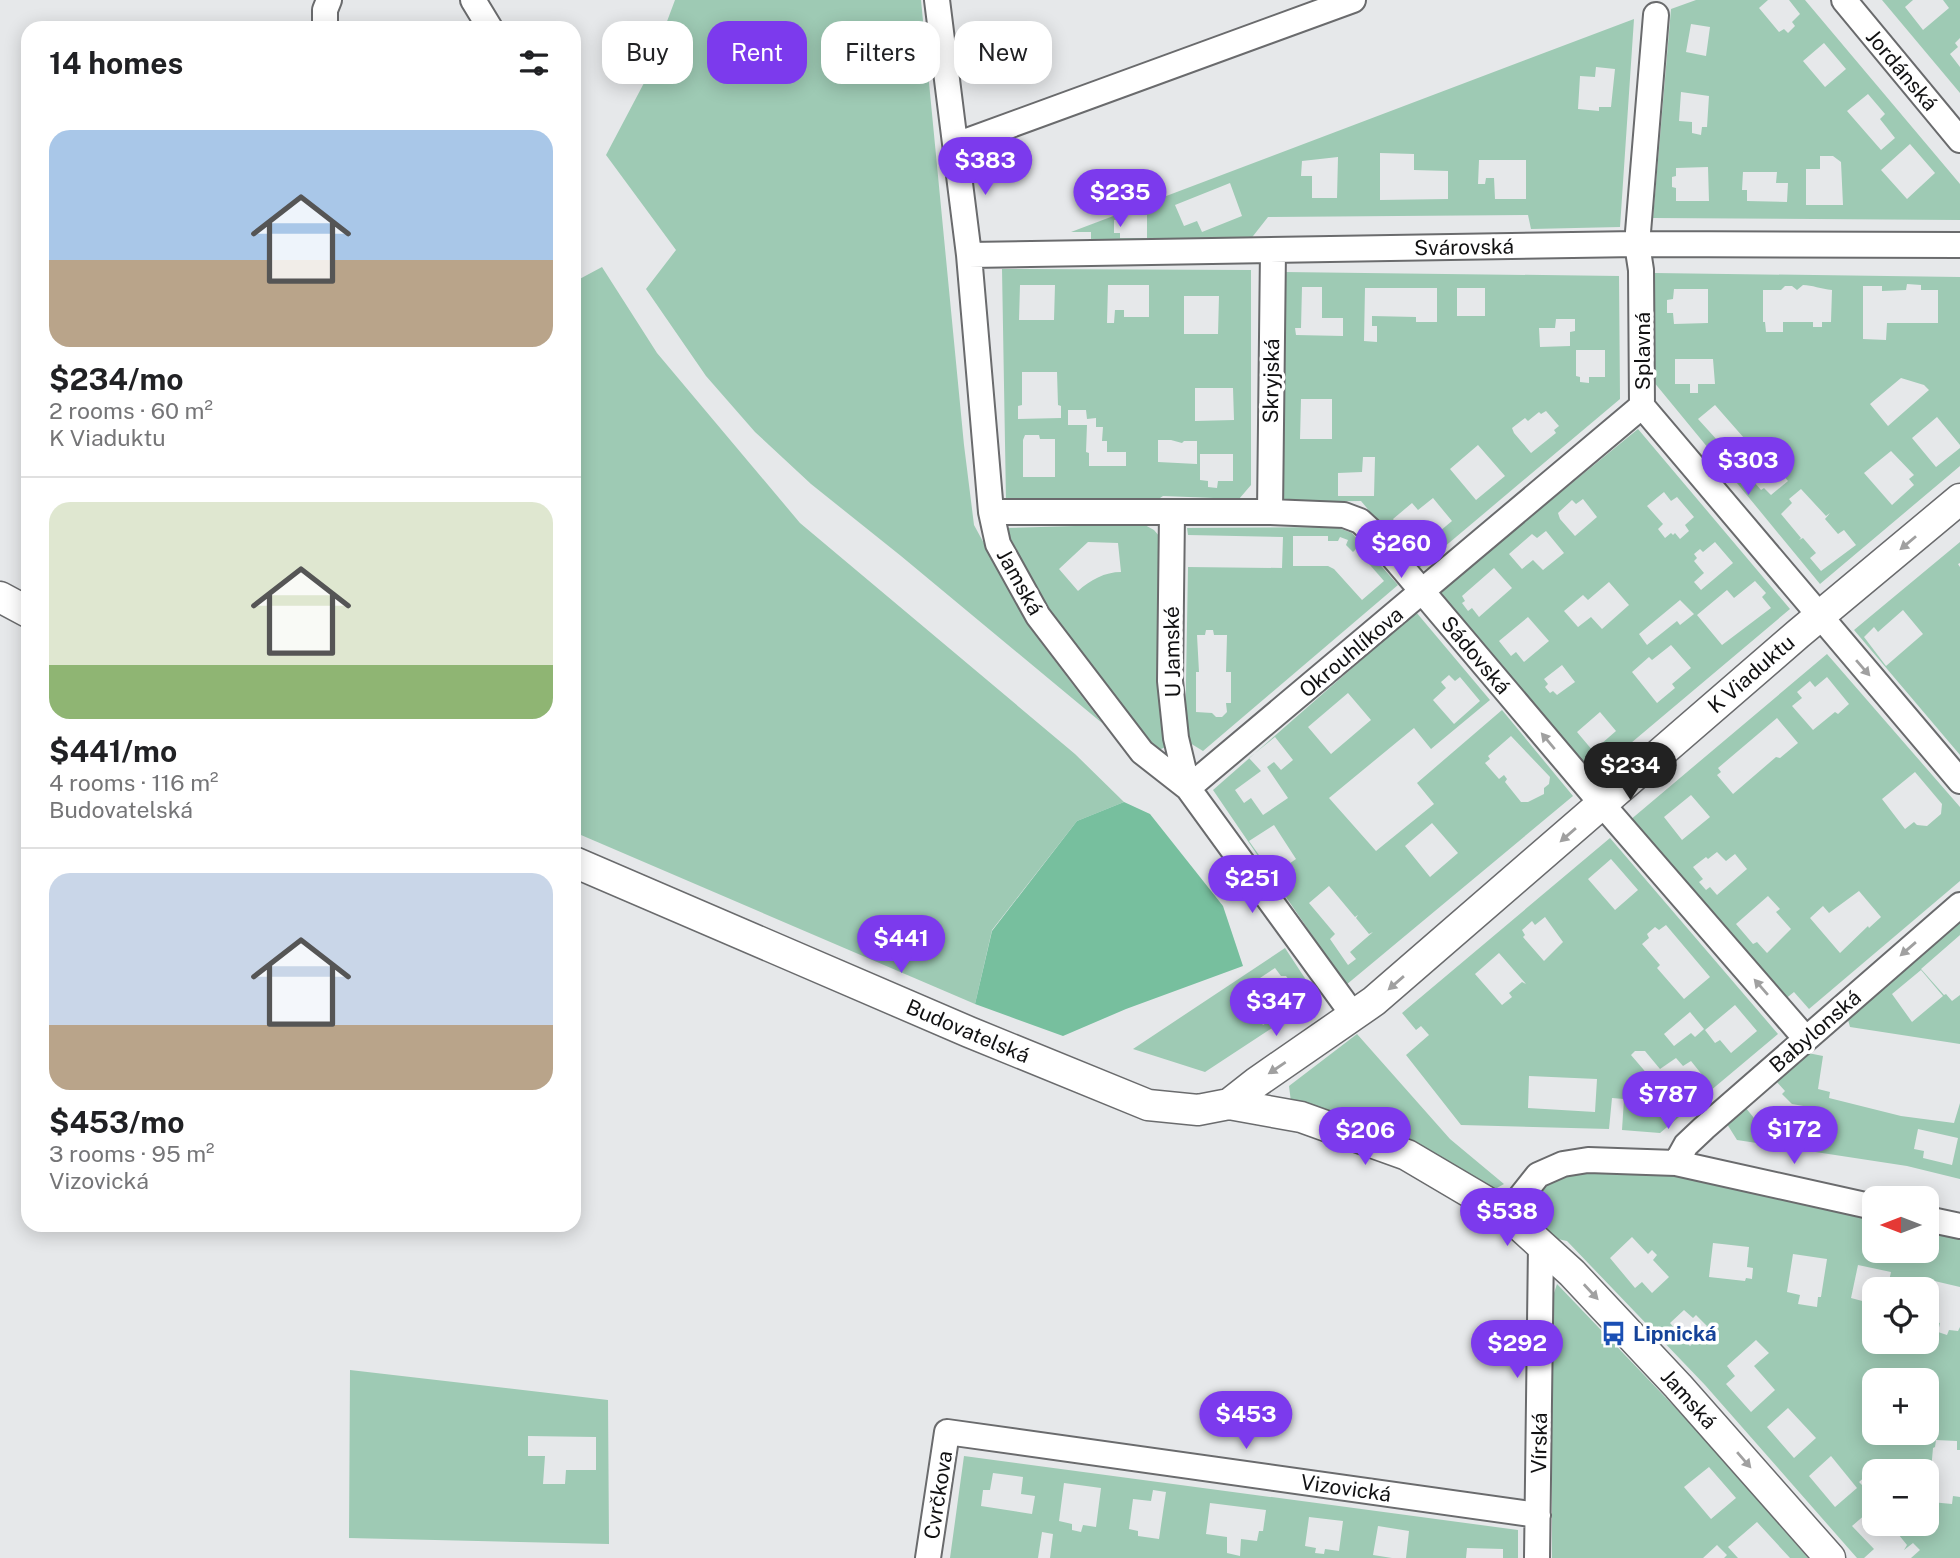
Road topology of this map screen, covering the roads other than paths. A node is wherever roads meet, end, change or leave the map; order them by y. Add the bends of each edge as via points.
1 (329, 0) edge
2 (473, 0) edge
3 (937, 0) edge
4 (1353, 0) edge
5 (1844, 0) edge
6 (1656, 15) dead end
7 (325, 21) edge
8 (486, 21) edge
9 (1960, 140) edge
10 (956, 145) junction
11 (1637, 244) junction
12 (1960, 245) edge
13 (1273, 250) junction
14 (969, 255) junction
15 (1642, 406) junction
16 (1960, 499) edge
17 (991, 512) junction
18 (1270, 512) junction
19 (1172, 513) junction
20 (1423, 592) junction
21 (0, 597) edge
22 (0, 604) edge
23 (21, 609) edge
24 (21, 611) edge
25 (1819, 617) junction
26 (1960, 781) edge
27 (1188, 788) junction
28 (1602, 804) junction
29 (581, 865) edge
30 (1960, 905) edge
31 (1353, 1016) junction
32 (1806, 1039) junction
33 (1229, 1104) junction
34 (1676, 1163) junction
35 (1862, 1204) edge
36 (1507, 1214) junction
37 (1939, 1222) edge
38 (1960, 1226) edge
39 (1541, 1245) junction
40 (947, 1432) joint
41 (1538, 1515) junction
42 (928, 1558) edge
43 (1537, 1558) edge
44 (1830, 1558) edge

1 - 7 street
2 - 8 street
3 - 10 street, Jamská
4 - 10 street
5 - 9 street, Jordánská
6 - 11 street, Splavná
10 - 14 street, Jamská
11 - 12 street, Svárovská
11 - 13 street, Svárovská
11 - 15 street, Splavná via 1642,270
13 - 14 street, Svárovská
13 - 18 street, Skryjská
14 - 17 street, Jamská
15 - 20 street, Okrouhlíkova
15 - 25 street, Splavná
16 -> 25 street, K Viaduktu
17 - 19 street, Sádovská
17 - 27 street, Jamská via 998,544 1038,616 1142,752
18 - 19 street, Sádovská
18 - 20 street, Sádovská via 1344,515 1360,520
19 - 27 street, U Jamské via 1170,681 1176,738
20 - 27 street, Okrouhlíkova
28 -> 20 street, Sádovská
21 - 23 street
22 - 24 street
25 -> 26 street, Splavná
25 - 28 street, K Viaduktu
27 - 31 street, Jamská
28 -> 31 street, K Viaduktu
32 -> 28 street, Sádovská
29 - 33 street, Budovatelská via 1148,1105 1198,1110
30 -> 32 street, Babylonská
31 -> 33 street, Budovatelská
32 - 34 street, Babylonská via 1686,1145
33 - 36 street via 1301,1117 1407,1156
34 - 35 street
34 - 36 street via 1588,1160 1563,1164 1538,1175
36 - 39 street
37 - 38 street
39 - 41 street, Vírská
39 -> 44 street, Jamská via 1678,1386
40 - 41 street, Vizovická
40 - 42 street, Cvrčkova
41 - 43 street, Vírská

